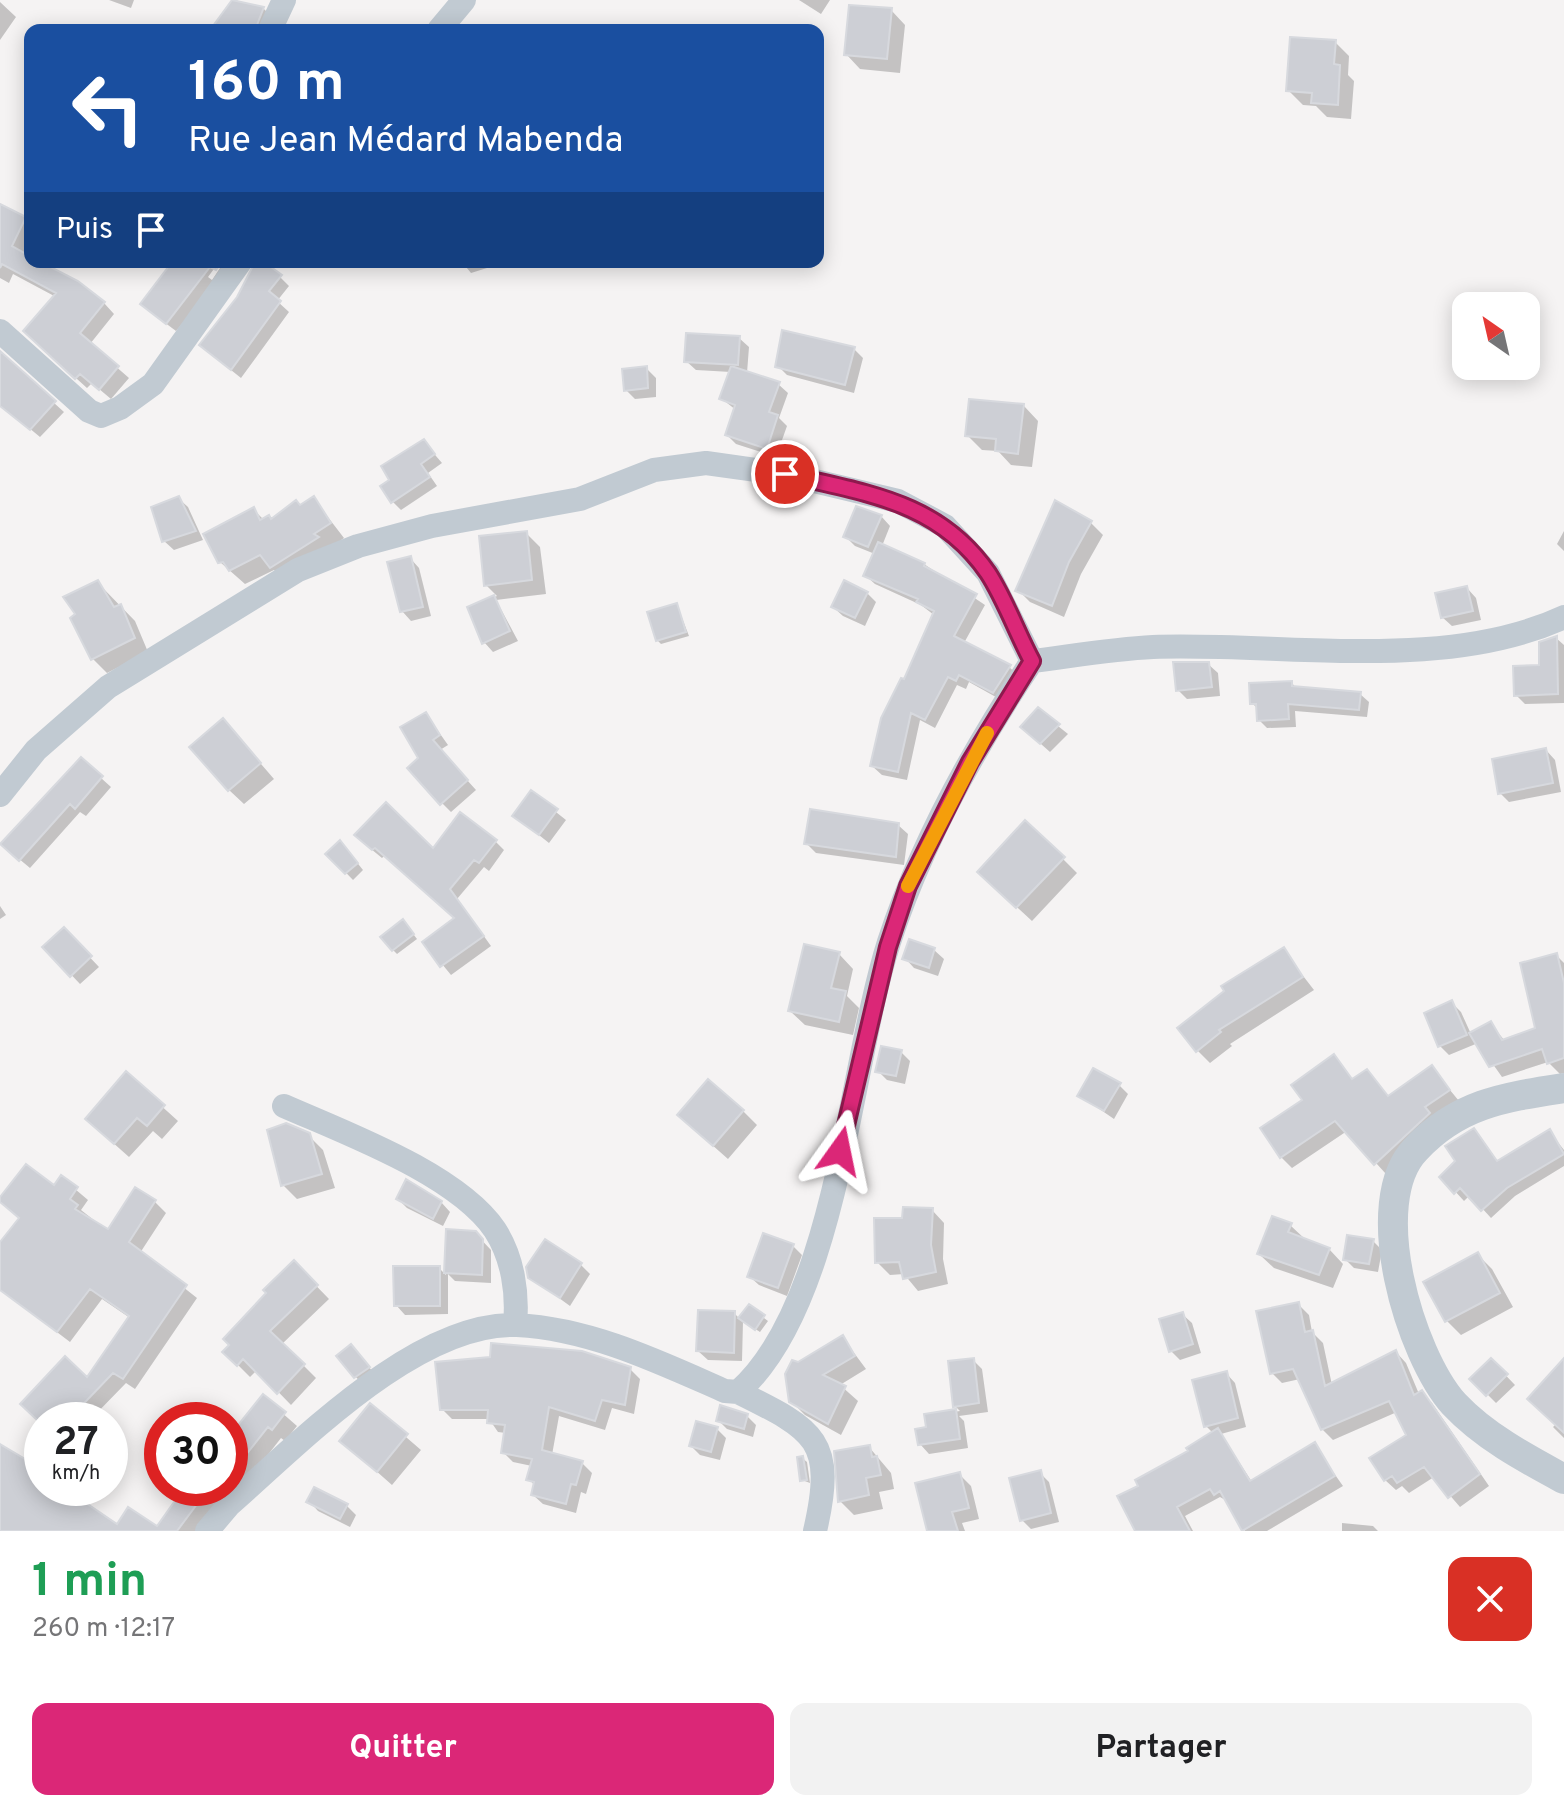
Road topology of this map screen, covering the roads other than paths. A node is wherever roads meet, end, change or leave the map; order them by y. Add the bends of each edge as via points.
1 (284, 0) edge
2 (464, 0) edge
3 (273, 24) edge
4 (444, 24) edge
5 (236, 268) edge
6 (0, 331) edge
7 (1564, 617) edge
8 (1032, 661) junction
9 (0, 795) edge
10 (1564, 1088) edge
11 (284, 1106) dead end
12 (515, 1325) junction
13 (738, 1392) junction
14 (1564, 1479) edge
15 (207, 1531) edge
16 (815, 1531) edge

1 - 3 street
2 - 4 street
5 - 6 street via 153,384 101,416
7 - 8 street via 1532,632 1424,648 1308,652 1153,647
8 - 9 street via 988,573 945,526 898,501 785,474 706,463 654,470 580,499 432,526 358,546 298,570 108,687 36,750
8 - 13 street via 970,762 908,886 888,947 829,1206 805,1283 780,1339
10 - 14 street via 1491,1100 1450,1121 1414,1150 1397,1191 1394,1242 1402,1298 1438,1383 1492,1436
11 - 12 street via 395,1154 452,1190 494,1230 518,1295
12 - 13 street via 574,1333
12 - 15 street via 451,1337 396,1364 239,1496
13 - 16 street via 814,1438 823,1474

